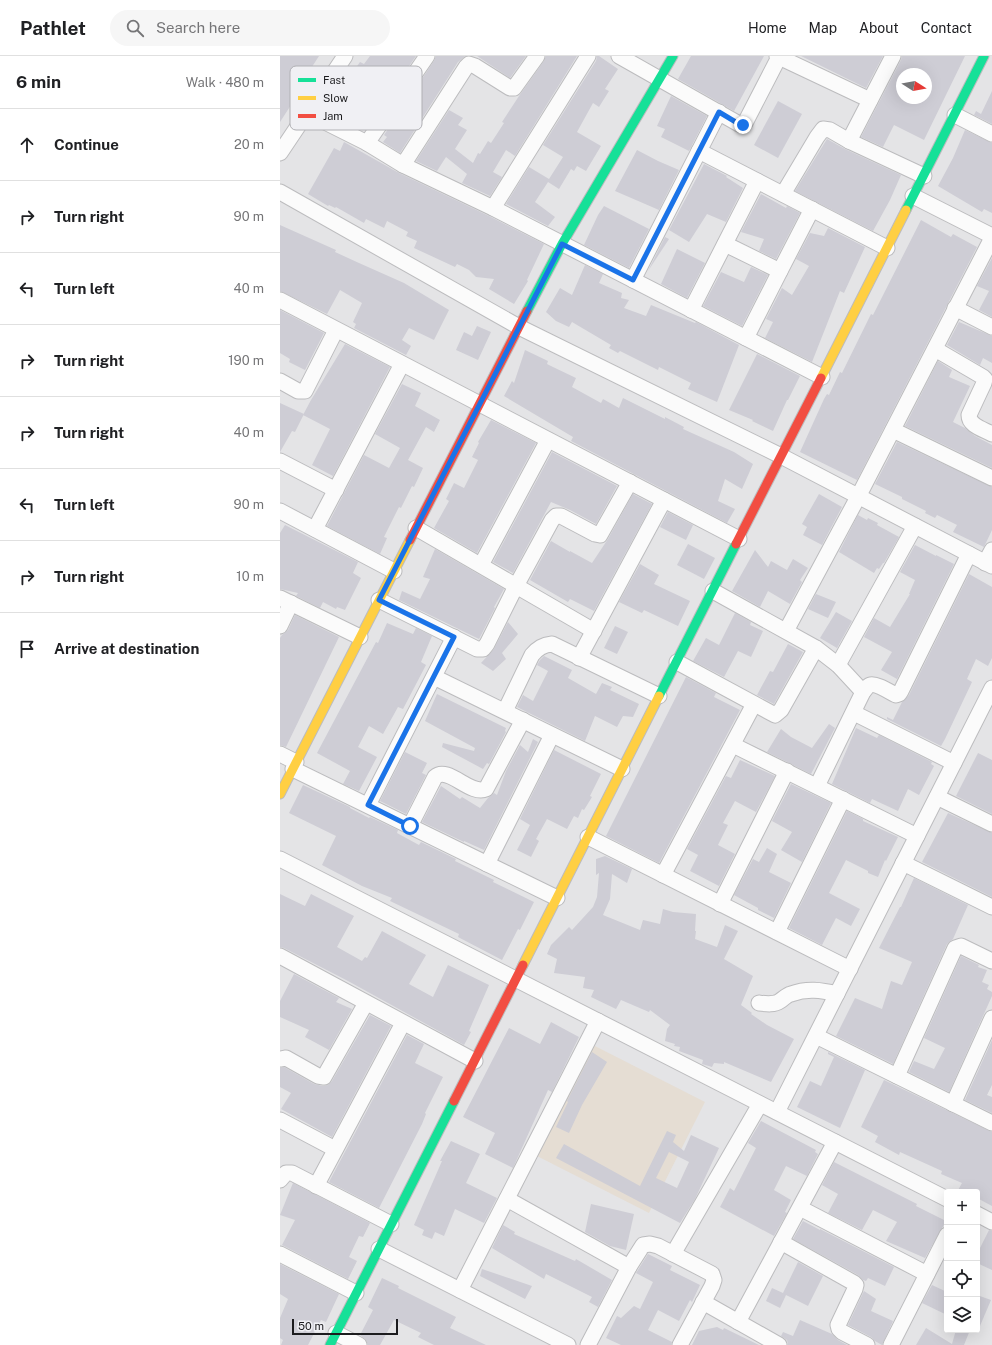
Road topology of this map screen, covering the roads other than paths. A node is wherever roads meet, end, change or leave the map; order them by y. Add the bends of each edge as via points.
1 (345, 56) edge
2 (427, 56) edge
3 (537, 56) edge
4 (588, 56) edge
5 (619, 56) edge
6 (673, 56) edge
7 (778, 56) edge
8 (893, 56) edge
9 (984, 56) edge
10 (338, 66) edge
11 (420, 66) edge
12 (660, 78) junction
13 (870, 100) junction
14 (719, 112) junction
15 (955, 115) junction
16 (296, 130) edge
17 (341, 130) edge
18 (376, 130) edge
19 (992, 134) edge
20 (849, 141) junction
21 (367, 143) junction
22 (699, 151) junction
23 (280, 153) edge
24 (404, 165) junction
25 (924, 176) junction
26 (758, 181) junction
27 (280, 192) edge
28 (783, 194) junction
29 (913, 196) junction
30 (493, 208) junction
31 (812, 209) junction
32 (992, 237) edge
33 (562, 244) junction
34 (725, 244) junction
35 (887, 248) junction
36 (780, 271) junction
37 (633, 280) junction
38 (280, 300) edge
39 (955, 308) junction
40 (691, 310) junction
41 (519, 327) junction
42 (992, 327) edge
43 (336, 330) junction
44 (746, 338) junction
45 (934, 349) junction
46 (402, 364) junction
47 (822, 377) junction
48 (280, 381) edge
49 (479, 404) junction
50 (893, 430) junction
51 (992, 434) edge
52 (548, 440) junction
53 (781, 456) junction
54 (281, 464) edge
55 (992, 478) edge
56 (630, 482) junction
57 (336, 490) junction
58 (858, 496) junction
59 (664, 500) junction
60 (280, 511) edge
61 (915, 526) junction
62 (416, 528) junction
63 (315, 529) junction
64 (739, 539) junction
65 (969, 554) junction
66 (990, 559) edge
67 (481, 565) junction
68 (394, 571) junction
69 (516, 586) junction
70 (713, 591) junction
71 (379, 600) junction
72 (286, 601) edge
73 (280, 626) edge
74 (594, 630) junction
75 (786, 631) junction
76 (360, 637) junction
77 (454, 637) junction
78 (816, 648) junction
79 (579, 658) junction
80 (677, 662) junction
81 (838, 665) junction
82 (434, 677) junction
83 (992, 688) edge
84 (864, 692) junction
85 (659, 696) junction
86 (754, 704) junction
87 (505, 711) junction
88 (854, 713) junction
89 (523, 720) junction
90 (552, 735) junction
91 (733, 744) junction
92 (280, 754) edge
93 (954, 763) junction
94 (295, 765) junction
95 (622, 769) junction
96 (787, 771) junction
97 (817, 786) junction
98 (280, 794) edge
99 (937, 797) junction
100 (843, 799) junction
101 (368, 805) junction
102 (992, 824) edge
103 (410, 826) junction
104 (917, 836) junction
105 (588, 837) junction
106 (280, 859) edge
107 (903, 863) junction
108 (487, 864) junction
109 (663, 875) junction
110 (557, 898) junction
111 (720, 904) junction
112 (992, 907) edge
113 (777, 932) junction
114 (991, 957) edge
115 (281, 959) edge
116 (850, 969) junction
117 (516, 979) junction
118 (837, 994) junction
119 (366, 1003) junction
120 (759, 1003) dead end
121 (992, 1018) edge
122 (598, 1021) junction
123 (403, 1023) junction
124 (816, 1036) junction
125 (280, 1059) edge
126 (475, 1061) junction
127 (897, 1076) junction
128 (760, 1104) junction
129 (953, 1104) junction
130 (777, 1112) junction
131 (280, 1120) edge
132 (992, 1123) edge
133 (835, 1142) junction
134 (336, 1149) junction
135 (280, 1180) edge
136 (316, 1186) junction
137 (944, 1197) edge
138 (507, 1199) junction
139 (800, 1208) junction
140 (980, 1216) edge
141 (992, 1222) edge
142 (391, 1224) junction
143 (944, 1241) edge
144 (781, 1242) junction
145 (379, 1249) junction
146 (673, 1254) junction
147 (282, 1259) edge
148 (629, 1267) junction
149 (927, 1274) junction
150 (460, 1290) junction
151 (356, 1293) junction
152 (703, 1302) junction
153 (738, 1322) junction
154 (333, 1339) edge
155 (359, 1345) edge
156 (568, 1345) edge
157 (588, 1345) edge
158 (680, 1345) edge
159 (779, 1345) edge
160 (867, 1345) edge
161 (891, 1345) edge

1 - 10 street
2 - 11 street
3 - 24 street via 514,88 469,64
4 - 30 street
5 - 12 street
6 - 12 street
7 - 13 street
7 - 14 street via 746,123 739,124
8 - 13 street
9 - 15 street
12 - 14 street
12 - 33 street
13 - 20 street
14 - 22 street
15 - 19 street
15 - 25 street
16 - 23 street
17 - 21 street
18 - 21 street
20 - 25 street
20 - 28 street via 830,130 823,129
21 - 24 street
22 - 26 street
22 - 37 street
24 - 30 street
25 - 29 street
26 - 28 street
26 - 34 street
27 - 41 street
28 - 31 street
29 - 32 street
29 - 35 street
30 - 33 street
31 - 35 street
31 - 36 street
32 - 39 street
33 - 37 street
33 - 41 street
34 - 36 street
34 - 40 street
35 - 47 street
36 - 44 street
37 - 40 street
38 - 43 street
39 - 42 street
39 - 45 street
40 - 44 street
41 - 49 street
41 - 53 street
43 - 46 street
43 - 48 street via 305,391 298,391
44 - 47 street
45 - 50 street
45 - 51 street via 985,379 969,419 971,423
46 - 49 street
46 - 57 street
47 - 53 street
49 - 52 street
49 - 62 street
50 - 55 street
50 - 58 street
52 - 56 street
52 - 67 street
53 - 58 street
53 - 64 street
54 - 57 street
56 - 59 street
56 - 69 street via 600,534 556,516
57 - 63 street
58 - 61 street
58 - 75 street
59 - 64 street
59 - 74 street
60 - 63 street
61 - 65 street
61 - 81 street
62 - 67 street
62 - 68 street
63 - 68 street
64 - 70 street
65 - 66 street
65 - 84 street via 901,692 896,695 871,685
67 - 69 street
68 - 71 street
69 - 74 street
69 - 77 street via 483,648 477,649
70 - 75 street
70 - 80 street
71 - 76 street
71 - 77 street
72 - 73 street
72 - 76 street
74 - 79 street
75 - 78 street
76 - 94 street
77 - 82 street
78 - 81 street
78 - 86 street via 778,714 775,715
79 - 85 street
79 - 87 street via 552,644 538,648 532,655
80 - 85 street
80 - 86 street
81 - 84 street
82 - 87 street
82 - 101 street
83 - 93 street
84 - 88 street
85 - 95 street
86 - 91 street
87 - 89 street
88 - 93 street
88 - 97 street
89 - 90 street
89 - 103 street via 486,789 477,790 438,774
90 - 95 street
90 - 108 street
91 - 96 street
91 - 109 street
92 - 94 street
93 - 99 street
94 - 98 street
94 - 101 street
95 - 105 street
96 - 97 street
96 - 111 street
97 - 100 street
99 - 102 street
99 - 104 street
100 - 104 street
100 - 113 street
101 - 103 street
103 - 108 street
104 - 107 street
105 - 109 street
105 - 110 street
106 - 117 street
107 - 112 street
107 - 116 street
108 - 110 street
109 - 111 street
110 - 117 street
111 - 113 street
113 - 116 street
114 - 127 street via 961,946 955,948
115 - 119 street
116 - 118 street
117 - 122 street
117 - 126 street
118 - 120 street via 809,989 789,994 779,1002
118 - 124 street
119 - 123 street
119 - 125 street via 324,1077 286,1058
121 - 129 street
122 - 128 street
122 - 138 street
123 - 126 street
123 - 134 street
124 - 127 street
124 - 130 street
126 - 142 street
127 - 129 street
128 - 130 street
128 - 146 street
129 - 132 street
130 - 133 street
131 - 134 street
133 - 137 street
133 - 139 street
134 - 136 street
135 - 136 street via 286,1172 292,1173
136 - 142 street
138 - 148 street
138 - 150 street
139 - 144 street
139 - 149 street
140 - 141 street
142 - 145 street
143 - 149 street
144 - 153 street
144 - 160 street via 856,1285 838,1325 842,1332
145 - 150 street
145 - 151 street
146 - 148 street via 658,1246 643,1245
146 - 152 street via 712,1274 714,1280
147 - 151 street
148 - 157 street
149 - 161 street
150 - 156 street
151 - 154 street
152 - 153 street
152 - 158 street
153 - 159 street
154 - 155 street

